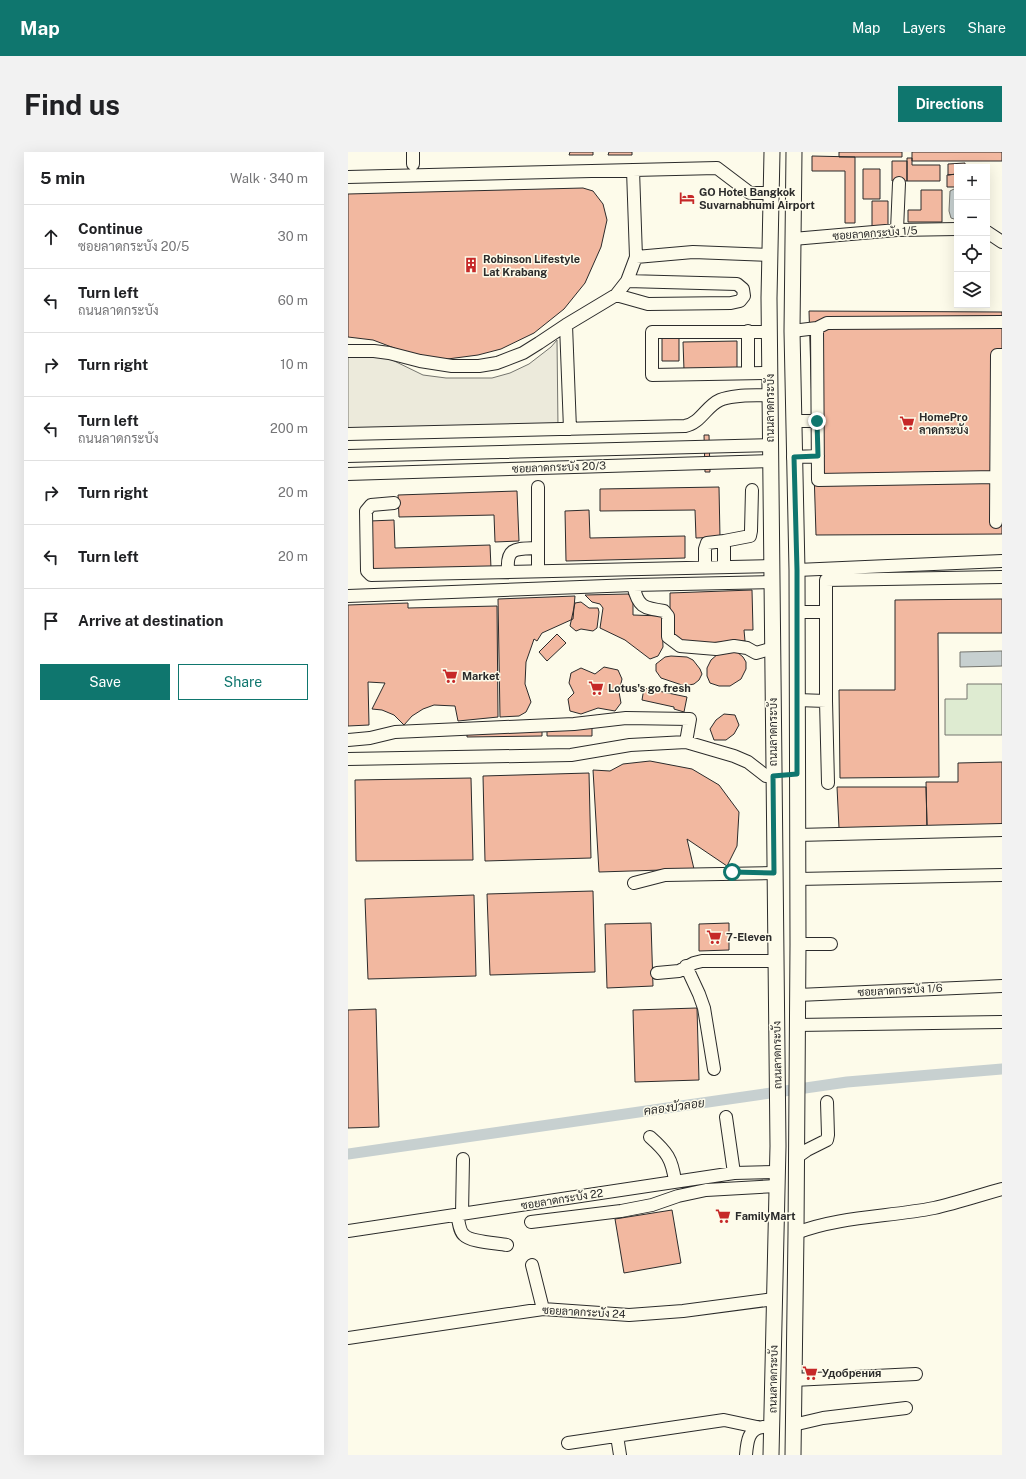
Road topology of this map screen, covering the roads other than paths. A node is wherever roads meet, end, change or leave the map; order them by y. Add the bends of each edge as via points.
1 (772, 152) edge
2 (794, 152) edge
3 (633, 170) junction
4 (348, 177) edge
5 (899, 183) dead end
6 (771, 193) junction
7 (954, 229) edge
8 (897, 230) junction
9 (990, 234) edge
10 (793, 239) junction
11 (1002, 242) edge
12 (770, 254) junction
13 (636, 257) junction
14 (627, 281) junction
15 (616, 295) junction
16 (1002, 322) edge
17 (566, 325) junction
18 (817, 328) junction
19 (748, 331) junction
20 (792, 331) junction
21 (770, 332) junction
22 (348, 351) edge
23 (1002, 354) edge
24 (770, 373) junction
25 (748, 374) junction
26 (770, 395) junction
27 (793, 421) junction
28 (817, 421) junction
29 (570, 429) junction
30 (348, 434) edge
31 (771, 445) junction
32 (648, 448) junction
33 (539, 450) junction
34 (368, 455) junction
35 (348, 456) edge
36 (818, 456) junction
37 (794, 457) junction
38 (771, 460) junction
39 (648, 463) junction
40 (540, 468) junction
41 (368, 473) junction
42 (348, 474) edge
43 (996, 477) junction
44 (538, 487) dead end
45 (752, 490) dead end
46 (394, 503) dead end
47 (996, 522) dead end
48 (724, 541) junction
49 (538, 548) junction
50 (1002, 562) edge
51 (705, 566) junction
52 (724, 566) junction
53 (773, 566) junction
54 (797, 570) junction
55 (508, 571) junction
56 (538, 571) junction
57 (1002, 576) edge
58 (773, 582) junction
59 (633, 585) junction
60 (348, 596) edge
61 (797, 612) junction
62 (826, 612) junction
63 (774, 648) junction
64 (797, 700) junction
65 (826, 701) junction
66 (348, 740) edge
67 (686, 742) junction
68 (348, 759) edge
69 (797, 774) junction
70 (773, 776) junction
71 (828, 783) dead end
72 (1002, 830) edge
73 (797, 835) junction
74 (774, 873) junction
75 (1002, 875) edge
76 (797, 879) junction
77 (634, 884) dead end
78 (798, 944) junction
79 (831, 944) dead end
80 (775, 961) junction
81 (686, 966) junction
82 (657, 973) dead end
83 (1002, 986) edge
84 (798, 995) junction
85 (1001, 1022) dead end
86 (797, 1025) junction
87 (714, 1069) dead end
88 (827, 1102) dead end
89 (726, 1117) dead end
90 (650, 1138) dead end
91 (797, 1157) junction
92 (463, 1159) dead end
93 (734, 1173) junction
94 (777, 1179) junction
95 (675, 1181) junction
96 (1002, 1188) edge
97 (459, 1214) junction
98 (531, 1222) dead end
99 (348, 1232) edge
100 (796, 1232) junction
101 (506, 1245) dead end
102 (532, 1264) dead end
103 (774, 1299) junction
104 (543, 1309) junction
105 (348, 1338) edge
106 (916, 1374) dead end
107 (793, 1380) junction
108 (906, 1408) dead end
109 (793, 1425) junction
110 (765, 1426) junction
111 (617, 1436) junction
112 (568, 1443) dead end
113 (620, 1455) edge
114 (746, 1455) edge
115 (771, 1455) edge
116 (793, 1455) edge

1 - 6 main road, ถนนลาดกระบัง
2 - 10 main road, ถนนลาดกระบัง
3 - 4 street
3 - 6 street via 717,168 750,193
3 - 13 street
5 - 8 street
6 - 12 main road, ถนนลาดกระบัง
7 - 8 street, ซอยลาดกระบัง 1/5
8 - 10 street, ซอยลาดกระบัง 1/5
9 - 11 street
10 - 20 main road, ถนนลาดกระบัง
12 - 13 street via 693,252
12 - 21 main road, ถนนลาดกระบัง
13 - 14 street
14 - 15 street
14 - 15 street via 737,284 743,289 744,296 740,301 731,303 648,304
15 - 17 street
16 - 18 street via 828,323
17 - 22 street via 523,353 497,363 479,366 452,366 374,351
17 - 29 street
18 - 20 street
18 - 28 street
19 - 21 street
19 - 25 street
19 - 25 street via 652,332 652,375
20 - 27 main road, ถนนลาดกระบัง
21 - 24 main road, ถนนลาดกระบัง
23 - 43 street via 997,355
24 - 25 street
24 - 26 main road, ถนนลาดกระบัง
26 - 29 street via 719,400 696,422 685,426
26 - 31 main road, ถนนลาดกระบัง
27 - 28 street
27 - 37 main road, ถนนลาดกระบัง
28 - 36 street
29 - 30 street
31 - 32 street, ซอยลาดกระบัง 20/3
31 - 38 main road, ถนนลาดกระบัง
32 - 33 street, ซอยลาดกระบัง 20/3
32 - 39 street
33 - 34 street, ซอยลาดกระบัง 20/3
33 - 40 street
34 - 35 street, ซอยลาดกระบัง 20/3
34 - 41 street
36 - 37 street
36 - 43 street via 818,480
37 - 54 main road, ถนนลาดกระบัง
38 - 39 street, ซอยลาดกระบัง 20/3
38 - 53 main road, ถนนลาดกระบัง
39 - 40 street, ซอยลาดกระบัง 20/3
40 - 41 street, ซอยลาดกระบัง 20/3
41 - 42 street, ซอยลาดกระบัง 20/3
43 - 47 street
44 - 49 street
45 - 48 street via 750,536
46 - 55 street via 371,505 366,511 368,571 371,575
48 - 51 street via 707,543
48 - 52 street
49 - 55 street via 510,552
49 - 56 street
50 - 54 street
51 - 52 street
51 - 56 street
52 - 53 street
53 - 58 main road, ถนนลาดกระบัง
54 - 61 main road, ถนนลาดกระบัง
55 - 56 street
57 - 62 street via 826,580
58 - 59 street
58 - 63 main road, ถนนลาดกระบัง
59 - 60 street
59 - 63 street via 640,605 646,609 664,611 668,616 668,637 680,646 716,649 734,646 747,648 756,653
61 - 62 street
61 - 64 main road, ถนนลาดกระบัง
62 - 65 street
63 - 70 main road, ถนนลาดกระบัง
64 - 65 street
64 - 69 main road, ถนนลาดกระบัง
65 - 71 street
66 - 67 street via 395,732 574,724 641,718 690,719
67 - 68 street via 630,745 571,755
67 - 70 street via 734,756 748,762 766,776
69 - 70 main road
69 - 73 main road, ถนนลาดกระบัง
70 - 74 main road, ถนนลาดกระบัง
72 - 73 street
73 - 76 main road, ถนนลาดกระบัง
74 - 77 street via 664,875
74 - 80 main road, ถนนลาดกระบัง
75 - 76 street
76 - 78 main road, ถนนลาดกระบัง
78 - 79 street
78 - 84 main road, ถนนลาดกระบัง
80 - 81 street via 702,961
80 - 94 main road, ถนนลาดกระบัง
81 - 82 street via 679,971
81 - 87 street via 704,1008
83 - 84 street, ซอยลาดกระบัง 1/6
84 - 86 main road, ถนนลาดกระบัง
85 - 86 street
86 - 91 main road, ถนนลาดกระบัง
88 - 91 street via 827,1140
89 - 93 street
90 - 95 street via 663,1148 670,1158
91 - 100 main road, ถนนลาดกระบัง
92 - 97 street
93 - 94 street, ซอยลาดกระบัง 22
93 - 95 street, ซอยลาดกระบัง 22
94 - 98 street via 706,1190 629,1209
94 - 103 main road, ถนนลาดกระบัง
95 - 97 street, ซอยลาดกระบัง 22
96 - 100 street via 935,1208 861,1218
97 - 99 street, ซอยลาดกระบัง 22
97 - 101 street via 460,1229 470,1239
100 - 107 main road, ถนนลาดกระบัง
102 - 104 street
103 - 104 street, ซอยลาดกระบัง 24 via 629,1315
103 - 110 main road, ถนนลาดกระบัง
104 - 105 street, ซอยลาดกระบัง 24
106 - 107 street
107 - 109 main road, ถนนลาดกระบัง
108 - 109 street via 823,1418
109 - 116 main road, ถนนลาดกระบัง
110 - 111 street via 724,1420
110 - 114 street via 750,1434
110 - 115 main road, ถนนลาดกระบัง
111 - 112 street
111 - 113 street

